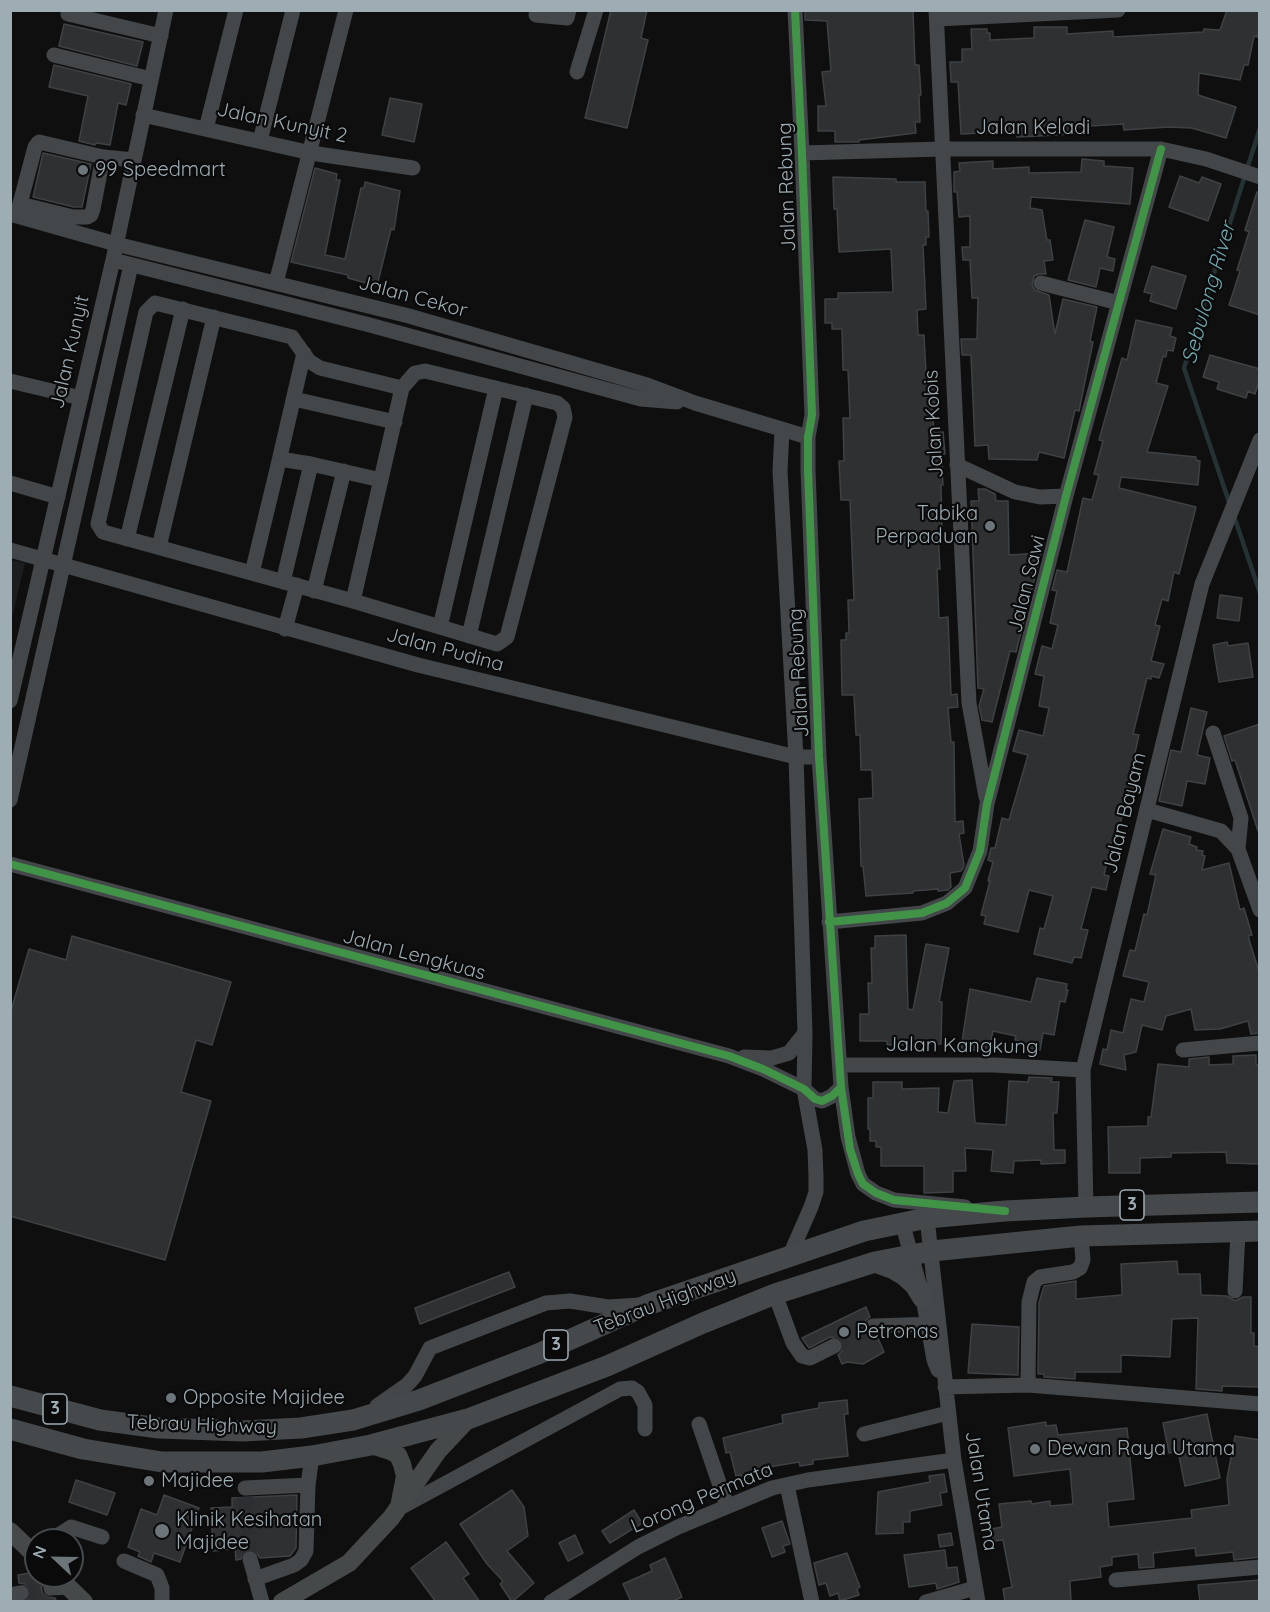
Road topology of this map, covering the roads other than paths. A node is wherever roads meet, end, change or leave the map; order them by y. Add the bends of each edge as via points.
1 (166, 10) edge
2 (236, 10) edge
3 (293, 10) edge
4 (346, 10) edge
5 (569, 10) edge
6 (596, 10) edge
7 (795, 10) edge
8 (1118, 10) edge
9 (68, 14) dead end
10 (536, 15) dead end
11 (936, 15) edge
12 (161, 36) junction
13 (54, 55) dead end
14 (577, 72) dead end
15 (151, 79) junction
16 (143, 115) junction
17 (206, 129) junction
18 (260, 141) junction
19 (942, 149) junction
20 (1161, 149) junction
21 (311, 153) junction
22 (802, 153) junction
23 (103, 157) junction
24 (134, 160) junction
25 (413, 168) dead end
26 (1260, 177) edge
27 (16, 211) edge
28 (116, 244) junction
29 (113, 260) junction
30 (131, 265) junction
31 (162, 272) junction
32 (276, 283) junction
33 (1041, 283) dead end
34 (124, 294) junction
35 (1119, 303) junction
36 (183, 309) junction
37 (214, 317) junction
38 (304, 353) junction
39 (10, 381) edge
40 (402, 388) junction
41 (496, 388) junction
42 (526, 395) junction
43 (81, 398) junction
44 (294, 399) junction
45 (695, 404) junction
46 (812, 415) junction
47 (394, 422) junction
48 (782, 430) junction
49 (808, 437) junction
50 (1260, 440) edge
51 (279, 461) junction
52 (311, 464) junction
53 (957, 465) junction
54 (344, 471) junction
55 (1251, 475) edge
56 (381, 480) junction
57 (10, 483) edge
58 (1066, 496) junction
59 (58, 497) junction
60 (128, 539) junction
61 (159, 547) junction
62 (10, 550) edge
63 (44, 559) junction
64 (63, 565) junction
65 (252, 573) junction
66 (290, 584) junction
67 (314, 591) junction
68 (353, 602) junction
69 (440, 627) junction
70 (285, 629) junction
71 (469, 636) junction
72 (10, 701) edge
73 (1213, 732) dead end
74 (796, 757) junction
75 (819, 757) junction
76 (10, 800) edge
77 (987, 804) junction
78 (1147, 810) junction
79 (1238, 849) junction
80 (10, 864) edge
81 (1260, 910) edge
82 (829, 922) junction
83 (805, 1033) junction
84 (1260, 1043) edge
85 (1183, 1050) dead end
86 (729, 1056) junction
87 (840, 1065) junction
88 (1083, 1070) junction
89 (841, 1087) junction
90 (804, 1089) junction
91 (1260, 1202) edge
92 (1086, 1207) junction
93 (1005, 1211) junction
94 (927, 1218) junction
95 (902, 1222) junction
96 (1238, 1232) junction
97 (1260, 1232) edge
98 (1081, 1236) junction
99 (921, 1253) junction
100 (790, 1256) junction
101 (875, 1262) junction
102 (692, 1289) junction
103 (1235, 1291) dead end
104 (775, 1294) junction
105 (923, 1298) junction
106 (647, 1305) junction
107 (703, 1323) junction
108 (934, 1324) junction
109 (873, 1326) tunnel mouth
110 (834, 1346) tunnel mouth
111 (1028, 1385) junction
112 (945, 1387) junction
113 (10, 1396) edge
114 (1260, 1404) edge
115 (948, 1413) junction
116 (468, 1419) junction
117 (353, 1420) junction
118 (699, 1424) dead end
119 (10, 1429) edge
120 (645, 1429) dead end
121 (864, 1434) dead end
122 (10, 1440) edge
123 (371, 1445) junction
124 (83, 1449) junction
125 (312, 1456) junction
126 (954, 1460) junction
127 (243, 1462) junction
128 (429, 1466) junction
129 (447, 1482) junction
130 (308, 1485) junction
131 (787, 1485) junction
132 (727, 1506) junction
133 (398, 1509) junction
134 (10, 1531) edge
135 (84, 1531) edge
136 (102, 1537) dead end
137 (24, 1544) edge
138 (250, 1559) tunnel mouth
139 (124, 1561) dead end
140 (1260, 1567) edge
141 (255, 1579) junction
142 (1116, 1580) dead end
143 (65, 1588) edge
144 (977, 1595) edge
145 (84, 1602) edge
146 (162, 1602) edge
147 (262, 1602) edge
148 (282, 1602) edge
149 (551, 1602) edge
150 (812, 1602) edge
151 (926, 1602) edge

1 - 12 street, Jalan Kunyit
2 - 17 street
3 - 18 street
4 - 21 street
5 - 10 street via 567,18
6 - 14 street
7 - 22 street, Jalan Rebung
8 - 11 street
9 - 12 street
11 - 19 street, Jalan Kobis
12 - 15 street, Jalan Kunyit
13 - 15 street
15 - 16 street, Jalan Kunyit
16 - 17 street, Jalan Kunyit 2
16 - 24 street, Jalan Kunyit
17 - 18 street, Jalan Kunyit 2
18 - 21 street, Jalan Kunyit 2
19 - 20 street, Jalan Keladi
19 - 22 street, Jalan Keladi
19 - 53 street, Jalan Kobis
20 - 26 street, Jalan Keladi
20 - 35 street, Jalan Sawi
21 - 25 street, Jalan Kunyit 2
21 - 32 street
22 - 46 street, Jalan Rebung
23 - 24 street
23 - 27 street via 91,215
23 - 27 street via 39,142
24 - 28 street, Jalan Kunyit
27 - 28 street, Jalan Cekor
28 - 29 street, Jalan Kunyit
28 - 30 street
28 - 32 street, Jalan Cekor
29 - 30 street, Jalan Cekor
29 - 43 street, Jalan Kunyit
30 - 31 street, Jalan Cekor
30 - 34 street, Jalan Kunyit
31 - 34 street via 143,278
31 - 45 street, Jalan Cekor via 641,399
32 - 45 street, Jalan Cekor via 409,316 647,385
33 - 35 street
34 - 64 street, Jalan Kunyit
35 - 58 street, Jalan Sawi
36 - 37 street
36 - 60 street
36 - 60 street via 155,303 146,312 98,524 103,532
37 - 38 street via 292,337
37 - 61 street
38 - 40 street via 320,368
38 - 44 street
39 - 43 street
40 - 41 street via 415,373 425,371
40 - 47 street
41 - 42 street
41 - 69 street
42 - 71 street
42 - 71 street via 557,403 565,417 507,637 497,644
43 - 59 street, Jalan Kunyit
44 - 47 street
44 - 51 street
45 - 48 street, Jalan Cekor
46 - 48 street
46 - 49 street, Jalan Rebung
47 - 56 street
48 - 49 street, Jalan Cekor
48 - 74 street, Jalan Rebung via 780,471
49 - 75 street, Jalan Rebung
50 - 55 street, Jalan Bayam
51 - 52 street
51 - 65 street
52 - 54 street
52 - 66 street
53 - 58 street via 1016,492 1040,497
53 - 77 street, Jalan Kobis via 969,703
54 - 56 street
54 - 67 street
55 - 78 street, Jalan Bayam via 1202,584
56 - 68 street
57 - 59 street
58 - 77 street, Jalan Sawi
59 - 63 street, Jalan Kunyit
60 - 61 street
61 - 65 street
62 - 63 street, Jalan Pudina
63 - 64 street, Jalan Pudina
63 - 72 street, Jalan Kunyit
64 - 70 street, Jalan Pudina
64 - 76 street, Jalan Kunyit
65 - 66 street
66 - 67 street
66 - 70 street
67 - 68 street
68 - 69 street
69 - 71 street
70 - 74 street, Jalan Pudina
73 - 79 street via 1241,818
74 - 75 street, Jalan Pudina
74 - 83 street, Jalan Rebung
75 - 82 street, Jalan Rebung
77 - 82 street, Jalan Sawi via 980,851 957,896 922,913
78 - 79 street via 1221,831
78 - 88 street, Jalan Bayam
79 - 81 street
80 - 86 street, Jalan Lengkuas
82 - 87 street, Jalan Rebung
83 - 86 street, Jalan Lengkuas via 789,1053 772,1058
83 - 90 street, Jalan Rebung
84 - 85 street
86 - 90 street, Jalan Lengkuas
87 - 88 street, Jalan Kangkung via 994,1065
87 - 89 street, Jalan Rebung
88 - 92 street, Jalan Bayam
89 - 90 street, Jalan Lengkuas via 822,1101
89 - 93 street, Jalan Rebung via 850,1149 863,1184 894,1200
90 - 100 street, Jalan Rebung via 815,1150 816,1192
91 - 92 highway, Tebrau Highway / 3
92 - 93 highway, Tebrau Highway / 3
93 - 94 highway, Tebrau Highway / 3
94 - 95 highway, Tebrau Highway / 3
94 - 99 street
95 - 99 street
95 - 100 highway, Tebrau Highway / 3
96 - 97 highway, Tebrau Highway / 3
96 - 98 highway, Tebrau Highway / 3
96 - 103 street
98 - 99 highway, Tebrau Highway / 3
98 - 111 street via 1080,1268 1040,1277 1034,1282 1029,1302
99 - 101 highway, Tebrau Highway / 3
99 - 105 street, Jalan Utama
99 - 108 street, Jalan Utama
100 - 102 highway, Tebrau Highway / 3
101 - 104 highway, Tebrau Highway / 3
101 - 105 highway via 904,1275
102 - 106 highway, Tebrau Highway / 3
102 - 107 highway via 707,1292 714,1302
104 - 107 highway, Tebrau Highway / 3
104 - 110 street via 793,1343 802,1356 810,1358
105 - 108 street, Jalan Utama
106 - 117 highway, Tebrau Highway / 3 via 420,1400
106 - 117 street via 546,1303 501,1320 430,1348 407,1385
107 - 116 highway, Tebrau Highway / 3 via 607,1366
108 - 109 street
108 - 112 street, Jalan Utama via 934,1360
111 - 112 street
111 - 114 street
112 - 115 street, Jalan Utama
113 - 117 highway, Tebrau Highway / 3 via 100,1420 159,1428 243,1431
115 - 121 street
115 - 126 street, Jalan Utama
116 - 123 highway, Tebrau Highway / 3
116 - 128 main road
118 - 132 street
119 - 124 highway, Tebrau Highway / 3
120 - 129 street via 645,1405 638,1392 620,1389
122 - 124 highway
123 - 125 highway, Tebrau Highway / 3
123 - 133 main road via 398,1455 402,1464 404,1488
124 - 127 highway, Tebrau Highway / 3 via 162,1462
125 - 127 highway, Tebrau Highway / 3
125 - 130 street
126 - 131 street, Lorong Permata
126 - 144 street, Jalan Utama
127 - 130 street via 245,1492
128 - 129 street via 434,1476
128 - 133 main road
129 - 133 street
130 - 141 street via 306,1551 301,1560
131 - 132 street, Lorong Permata
131 - 150 street
132 - 149 street, Lorong Permata via 638,1547
133 - 148 main road via 349,1563
134 - 137 main road
135 - 136 street
138 - 141 street
139 - 146 street via 157,1575
140 - 142 street
141 - 147 street
143 - 145 main road
144 - 151 street

